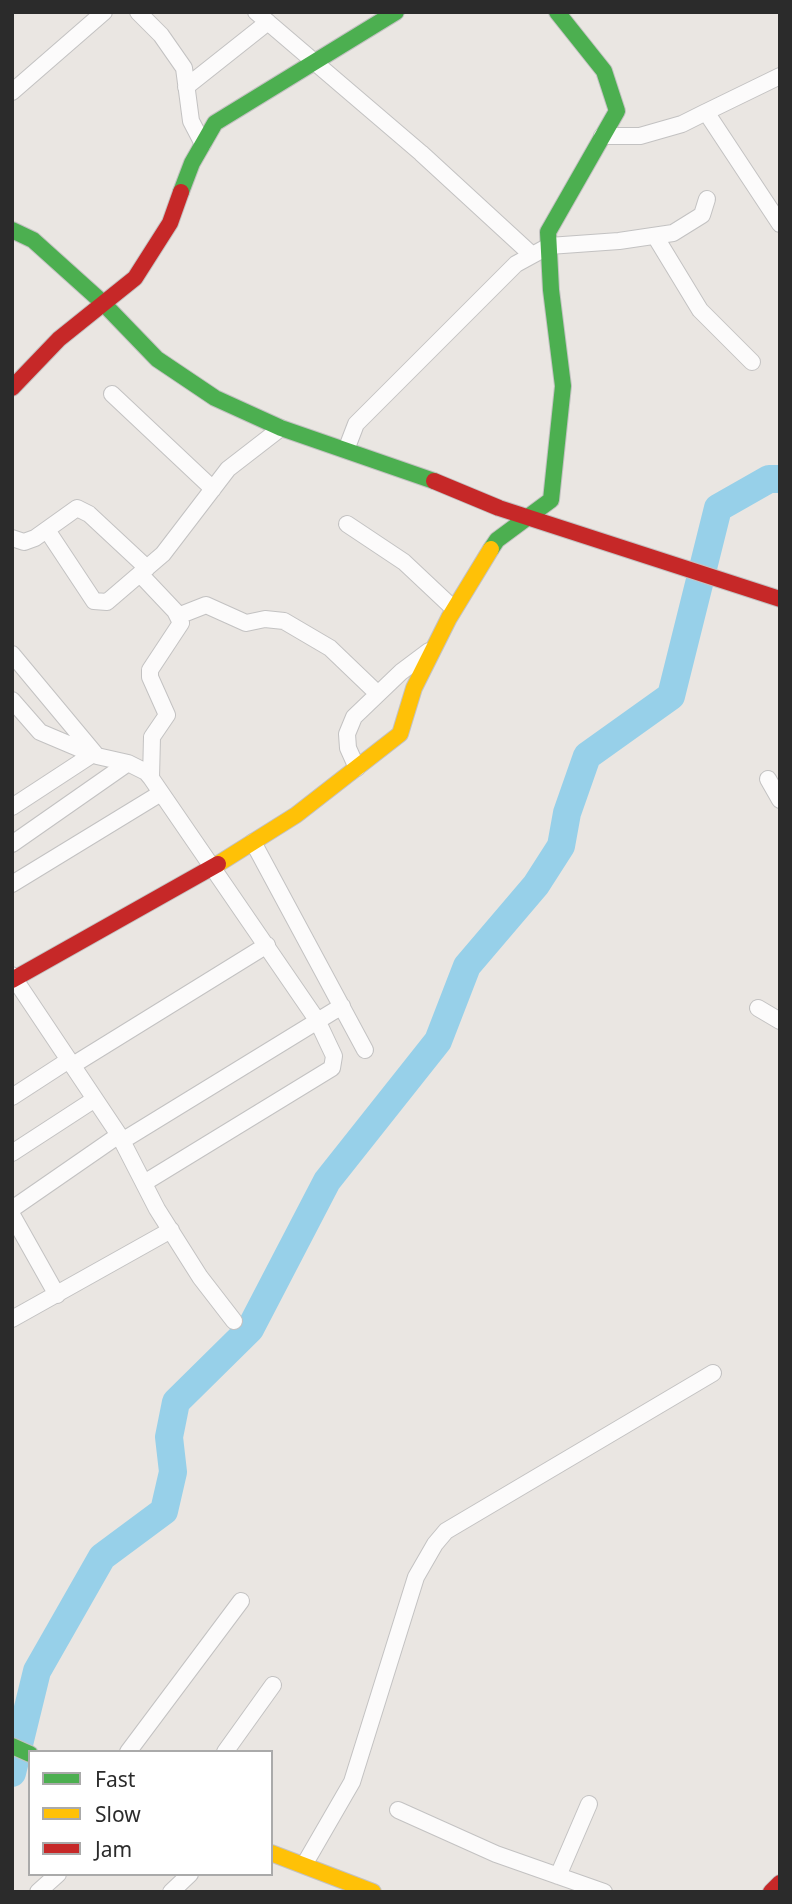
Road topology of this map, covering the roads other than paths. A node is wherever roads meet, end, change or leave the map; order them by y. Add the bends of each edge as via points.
1 (104, 12) edge
2 (138, 12) edge
3 (396, 12) edge
4 (557, 12) edge
5 (262, 17) edge
6 (314, 62) junction
7 (780, 76) edge
8 (186, 87) junction
9 (12, 92) edge
10 (706, 112) junction
11 (602, 136) junction
12 (203, 144) junction
13 (707, 199) dead end
14 (780, 224) edge
15 (14, 229) edge
16 (655, 236) junction
17 (549, 246) junction
18 (532, 255) junction
19 (103, 303) junction
20 (752, 362) dead end
21 (12, 388) edge
22 (112, 394) dead end
23 (281, 428) junction
24 (346, 450) junction
25 (213, 489) junction
26 (527, 518) junction
27 (347, 524) dead end
28 (47, 530) junction
29 (12, 538) edge
30 (144, 571) junction
31 (780, 599) edge
32 (454, 610) junction
33 (178, 616) junction
34 (434, 648) junction
35 (12, 654) edge
36 (378, 694) junction
37 (12, 700) edge
38 (95, 755) junction
39 (128, 763) junction
40 (357, 768) junction
41 (151, 778) junction
42 (768, 779) dead end
43 (161, 793) junction
44 (780, 800) edge
45 (12, 807) edge
46 (253, 842) junction
47 (12, 844) edge
48 (212, 868) junction
49 (12, 884) edge
50 (267, 945) junction
51 (13, 978) edge
52 (342, 1006) junction
53 (758, 1008) dead end
54 (317, 1020) junction
55 (780, 1021) edge
56 (365, 1051) dead end
57 (71, 1062) junction
58 (12, 1097) edge
59 (95, 1099) junction
60 (120, 1138) junction
61 (12, 1153) edge
62 (144, 1183) junction
63 (12, 1209) edge
64 (12, 1215) edge
65 (171, 1230) junction
66 (57, 1295) junction
67 (12, 1319) edge
68 (234, 1321) dead end
69 (713, 1373) dead end
70 (241, 1601) dead end
71 (274, 1685) dead end
72 (12, 1746) edge
73 (129, 1750) edge
74 (226, 1750) edge
75 (28, 1753) edge
76 (589, 1804) dead end
77 (398, 1810) dead end
78 (273, 1854) edge
79 (304, 1866) junction
80 (56, 1876) edge
81 (188, 1876) edge
82 (558, 1876) junction
83 (780, 1883) edge
84 (38, 1892) edge
85 (171, 1892) edge
86 (373, 1892) edge
87 (604, 1892) edge
88 (771, 1892) edge

1 - 9 street
2 - 8 street via 179,58
3 - 6 street
4 - 11 street via 604,71 617,111
5 - 6 street
5 - 8 street
6 - 12 street via 215,123
6 - 18 street
7 - 10 street
8 - 12 street via 191,121
10 - 11 street via 640,136
10 - 14 street
11 - 17 street via 548,232
12 - 19 street via 170,223 135,278
13 - 16 street via 702,215 673,233
15 - 19 street via 33,240
16 - 17 street
16 - 20 street via 700,310
17 - 18 street
17 - 26 street via 563,386 551,500
18 - 24 street via 516,264 356,424
19 - 21 street via 59,339
19 - 23 street via 157,359 215,398
22 - 25 street
23 - 24 street
23 - 25 street via 239,459
24 - 26 street
25 - 30 street via 163,554
26 - 31 street
26 - 32 street via 497,540
27 - 32 street via 404,562
28 - 29 street via 24,542
28 - 30 street via 78,508 84,510
28 - 30 street via 99,604 113,599
30 - 33 street
32 - 34 street
33 - 36 street via 206,605 246,623 284,621 330,648
33 - 41 street via 178,630 150,670 167,715 152,737
34 - 36 street
34 - 40 street via 414,688 400,734
35 - 38 street
36 - 40 street via 354,717 348,733 348,748
37 - 38 street via 40,732
38 - 39 street
38 - 45 street
39 - 41 street
39 - 47 street
40 - 46 street
41 - 43 street
42 - 44 street
43 - 48 street
43 - 49 street
46 - 48 street
46 - 52 street
48 - 50 street
48 - 51 street
50 - 54 street
50 - 57 street
51 - 57 street
52 - 54 street
52 - 56 street
53 - 55 street
54 - 60 street
54 - 62 street via 334,1056 332,1068
57 - 58 street
57 - 59 street
59 - 60 street
59 - 61 street
60 - 62 street
60 - 63 street
62 - 65 street
64 - 66 street
65 - 66 street
65 - 68 street
66 - 67 street
69 - 79 street via 446,1531 435,1544 416,1577 352,1782
70 - 73 street
71 - 74 street
72 - 75 street
76 - 82 street
77 - 82 street
78 - 79 street
79 - 86 street
80 - 84 street
81 - 85 street
82 - 87 street
83 - 88 street

